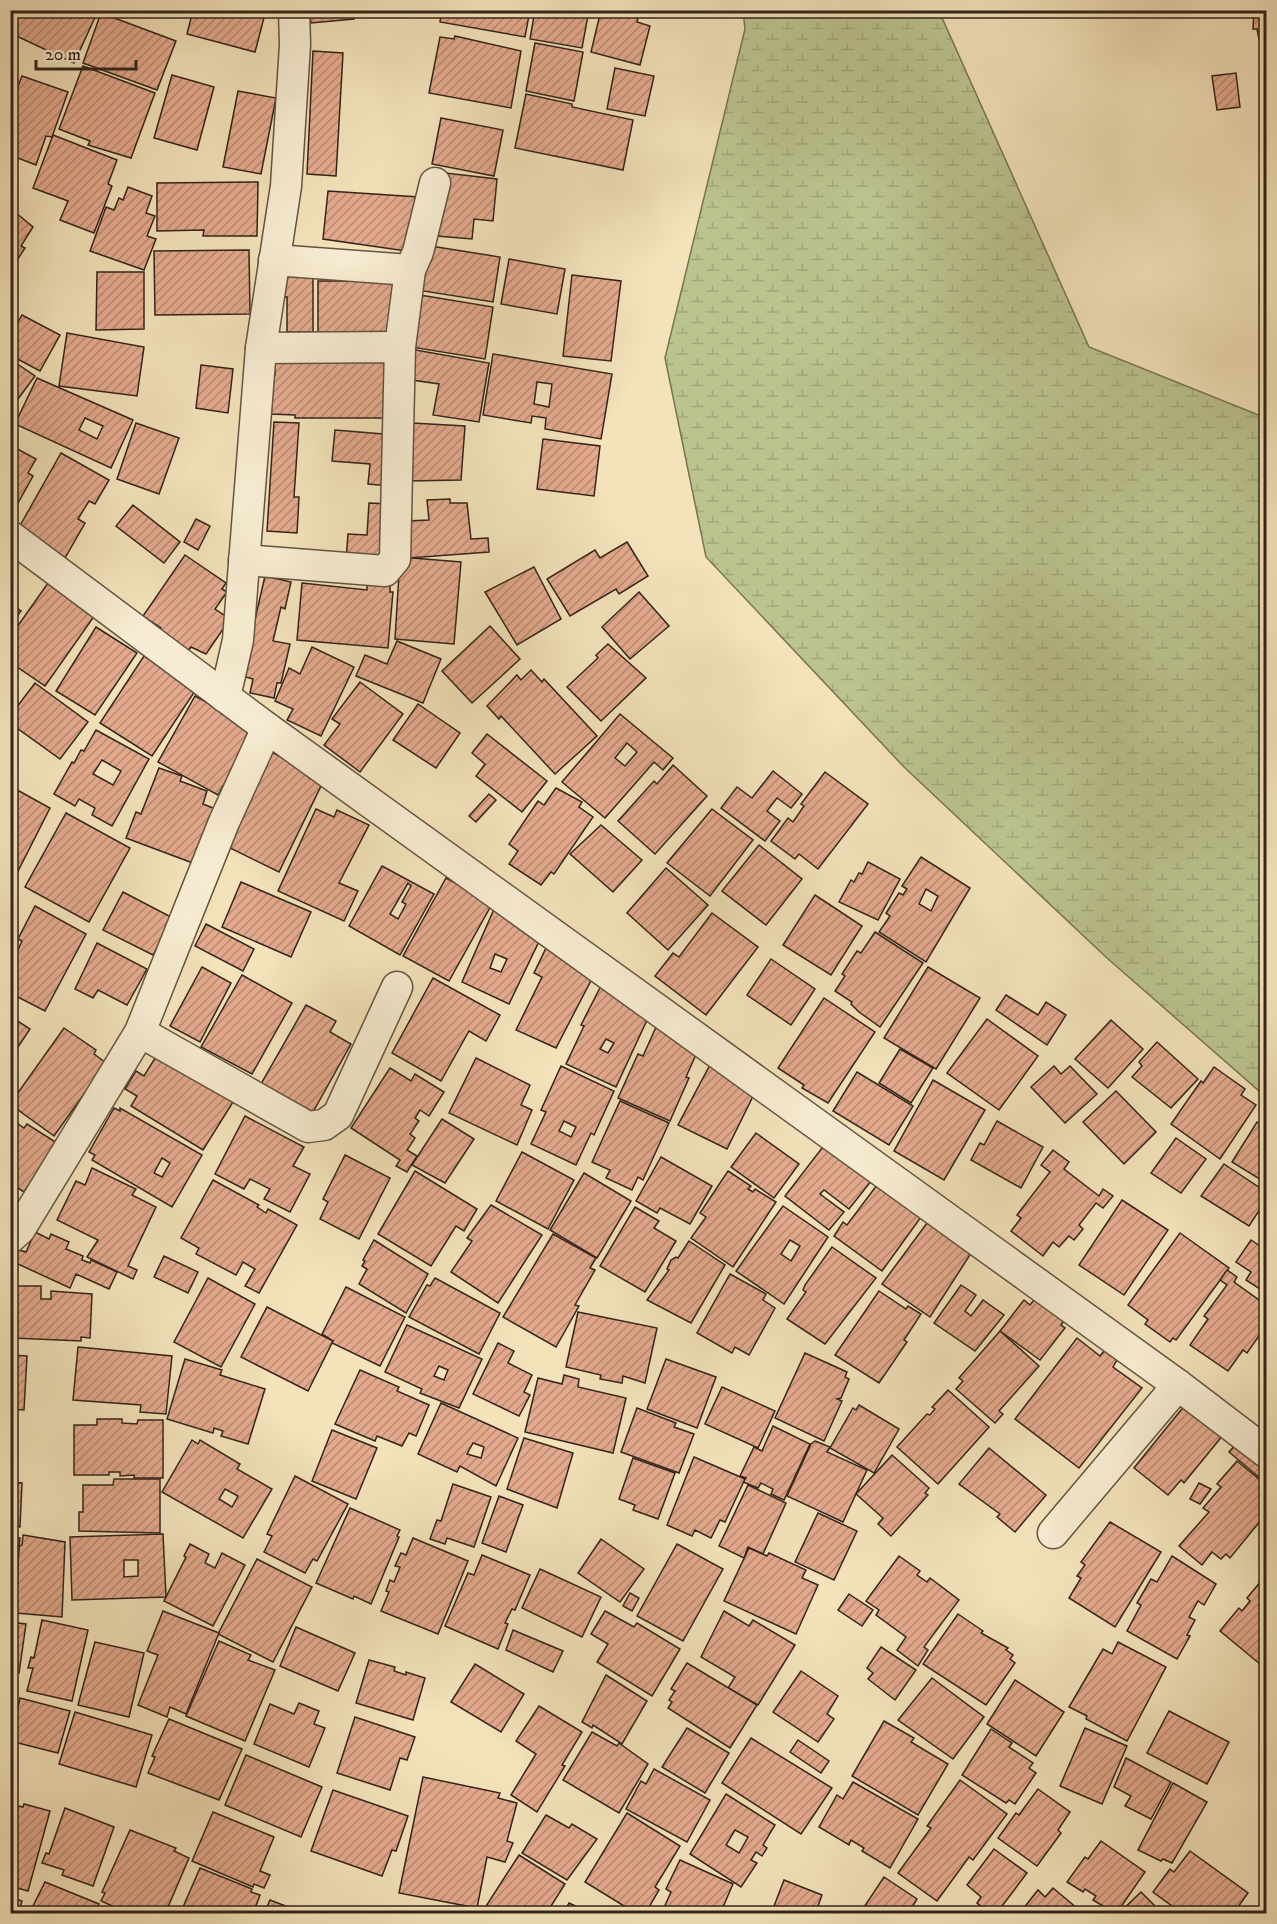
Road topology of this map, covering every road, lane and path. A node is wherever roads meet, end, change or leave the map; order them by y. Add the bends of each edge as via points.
1 (294, 10) edge
2 (435, 183) dead end
3 (274, 260) junction
4 (410, 270) junction
5 (400, 347) junction
6 (261, 348) junction
7 (10, 536) edge
8 (244, 560) junction
9 (225, 697) junction
10 (267, 729) junction
11 (397, 987) dead end
12 (140, 1032) junction
13 (10, 1238) edge
14 (1178, 1385) junction
15 (1266, 1452) edge
16 (1053, 1533) dead end

1 - 3 street via 286,186
2 - 4 street
3 - 4 street
3 - 6 street
4 - 5 street
5 - 6 street
5 - 8 street via 395,559 390,567 385,571
6 - 8 street
7 - 9 street
8 - 9 street via 238,640
9 - 10 street
10 - 12 street via 224,822
10 - 14 street
11 - 12 street via 338,1115 324,1125 308,1127
12 - 13 street via 20,1229
14 - 15 street
14 - 16 street

